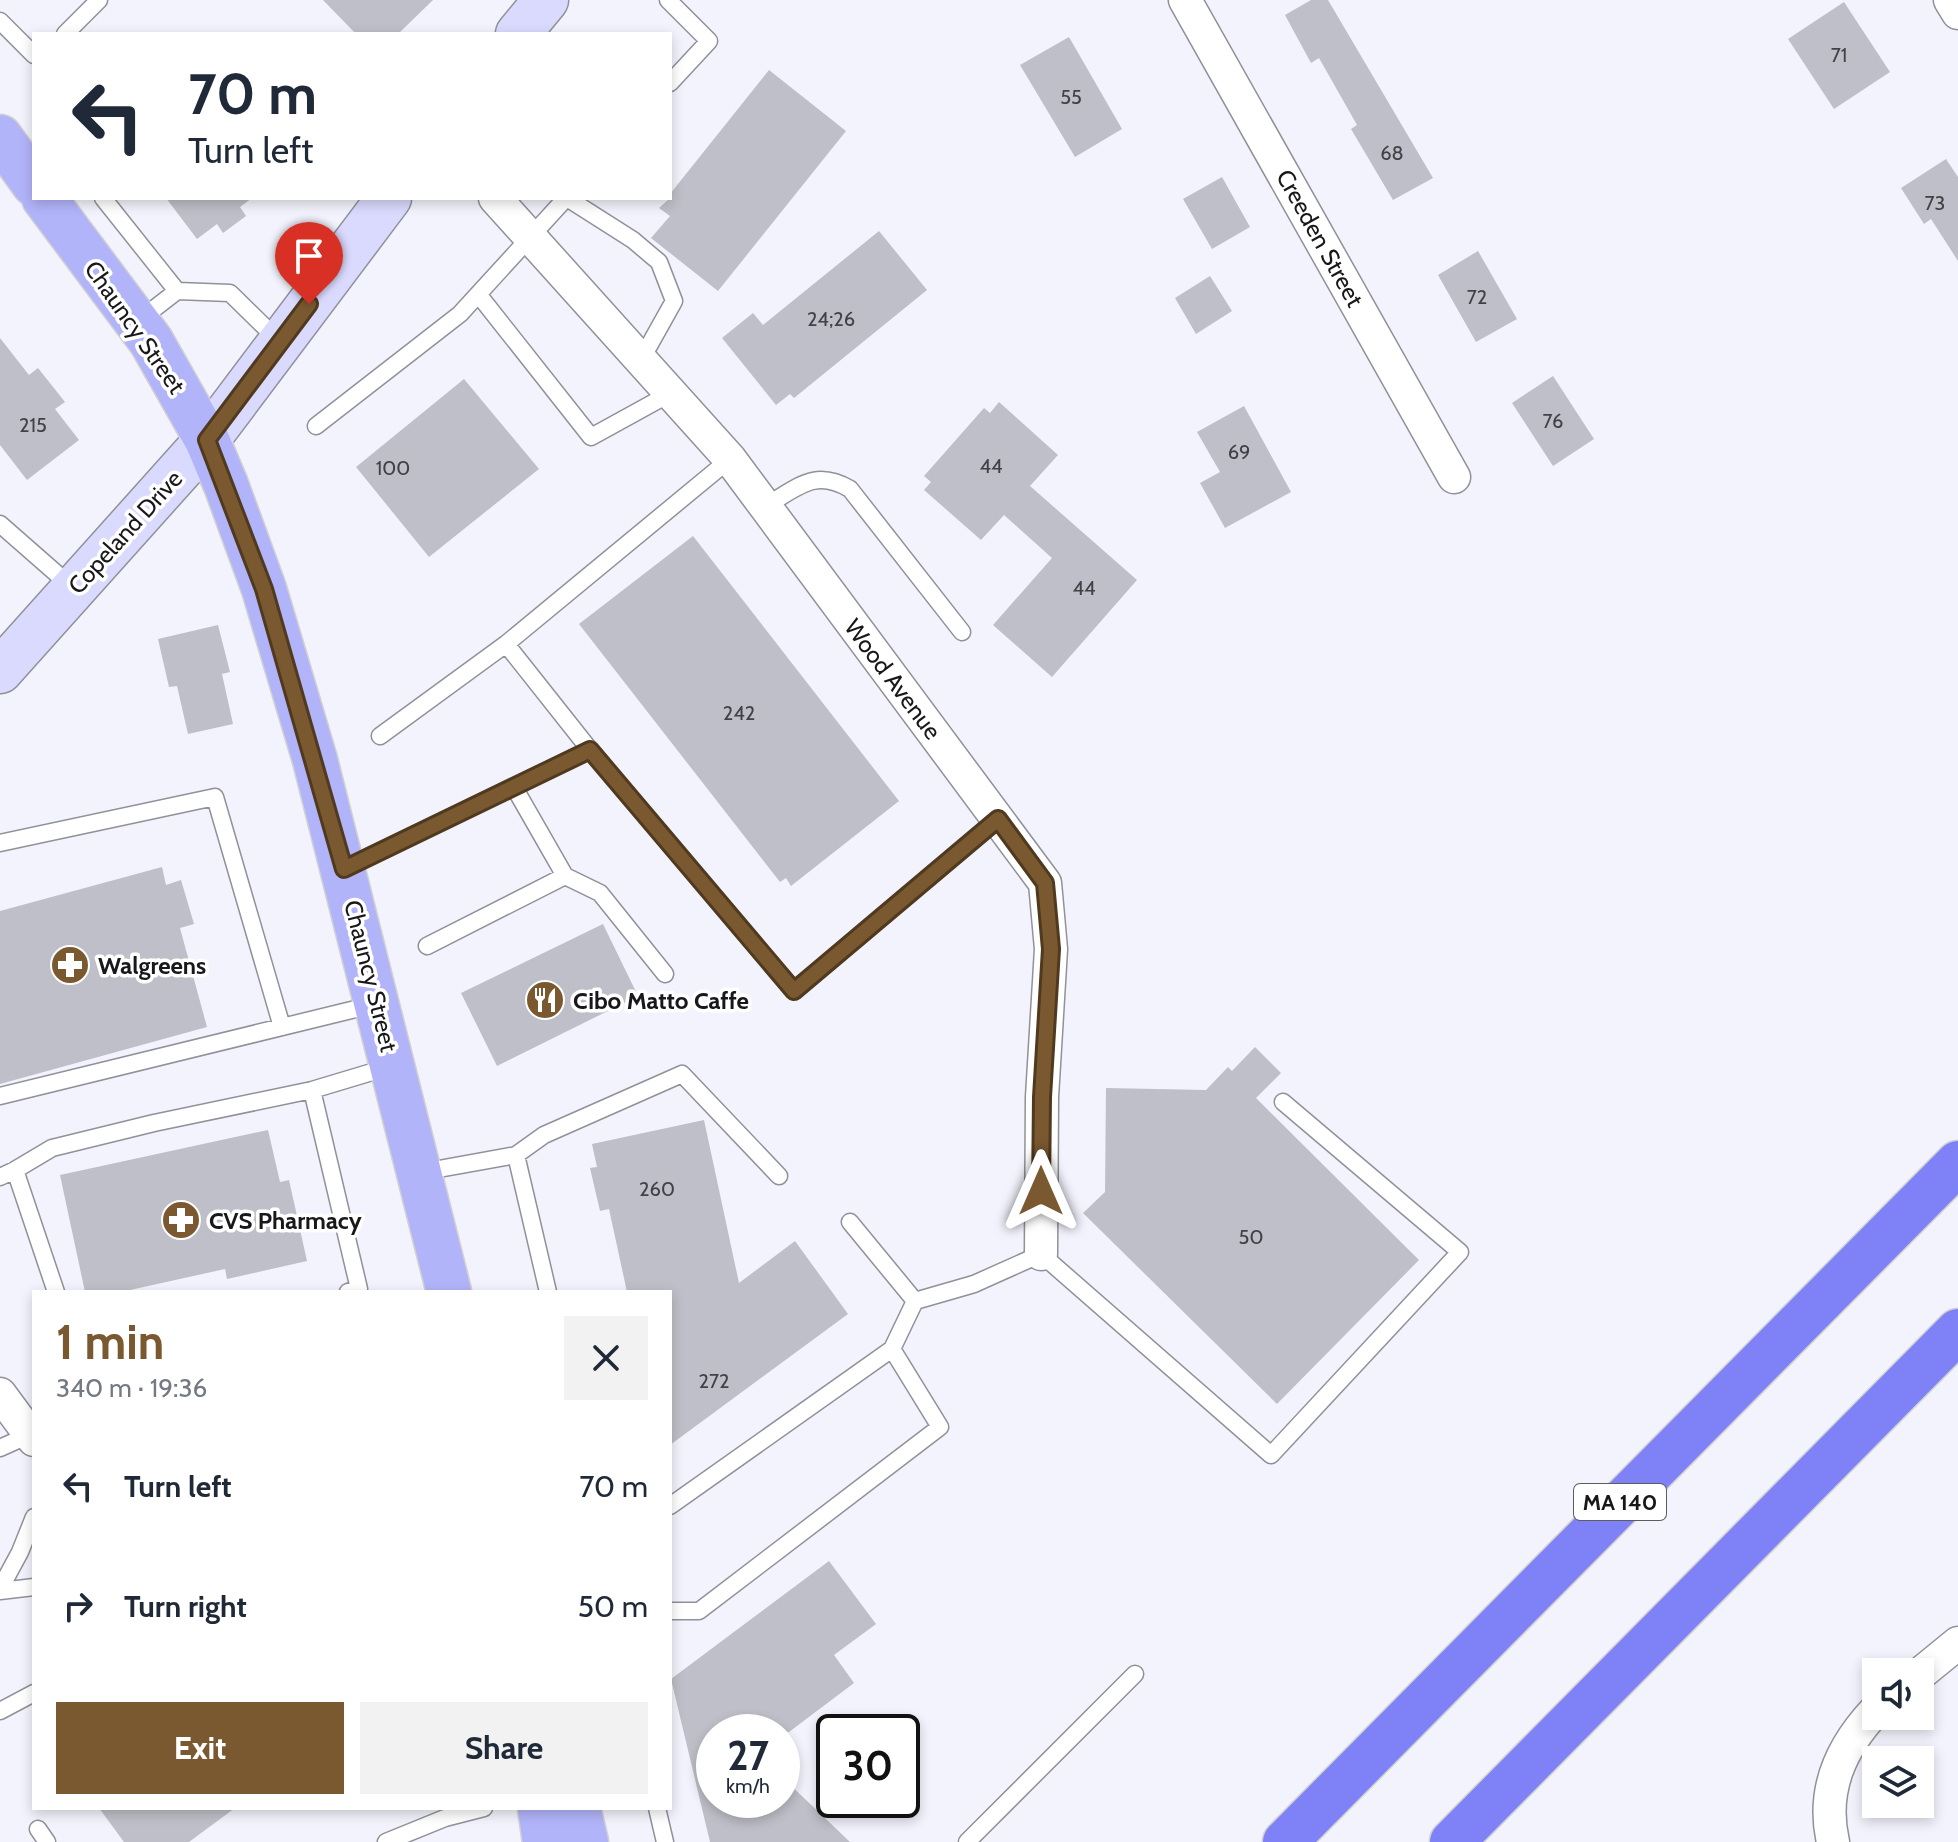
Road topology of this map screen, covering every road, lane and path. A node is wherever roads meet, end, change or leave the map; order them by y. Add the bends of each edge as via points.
1 (99, 0) edge
2 (546, 0) edge
3 (668, 0) edge
4 (1185, 0) edge
5 (1950, 0) edge
6 (1958, 13) edge
7 (0, 21) edge
8 (67, 32) edge
9 (520, 32) edge
10 (32, 53) edge
11 (672, 81) edge
12 (0, 137) edge
13 (32, 181) edge
14 (45, 200) edge
15 (105, 200) edge
16 (497, 200) edge
17 (564, 200) edge
18 (569, 200) edge
19 (376, 208) edge
20 (530, 237) junction
21 (177, 291) junction
22 (478, 294) junction
23 (137, 323) junction
24 (280, 342) junction
25 (641, 360) junction
26 (671, 393) junction
27 (316, 426) dead end
28 (207, 440) junction
29 (730, 459) junction
30 (1454, 477) dead end
31 (765, 506) junction
32 (0, 524) edge
33 (74, 589) junction
34 (962, 632) dead end
35 (506, 644) junction
36 (3, 663) edge
37 (380, 736) dead end
38 (590, 750) junction
39 (514, 787) junction
40 (998, 819) junction
41 (0, 843) edge
42 (344, 869) junction
43 (565, 876) junction
44 (427, 946) dead end
45 (665, 974) dead end
46 (378, 1003) junction
47 (282, 1027) junction
48 (393, 1065) junction
49 (312, 1090) junction
50 (0, 1096) edge
51 (1283, 1102) dead end
52 (516, 1155) junction
53 (1958, 1163) edge
54 (420, 1173) junction
55 (8, 1174) edge
56 (779, 1176) dead end
57 (850, 1222) dead end
58 (1041, 1254) junction
59 (55, 1290) edge
60 (355, 1290) edge
61 (449, 1290) edge
62 (548, 1290) edge
63 (915, 1301) junction
64 (1958, 1331) edge
65 (892, 1349) junction
66 (0, 1394) edge
67 (21, 1441) edge
68 (672, 1505) edge
69 (32, 1522) edge
70 (32, 1587) edge
71 (0, 1590) edge
72 (672, 1611) edge
73 (1958, 1643) edge
74 (1934, 1663) edge
75 (1135, 1674) dead end
76 (32, 1694) edge
77 (0, 1711) edge
78 (1862, 1725) edge
79 (476, 1810) edge
80 (540, 1810) edge
81 (578, 1810) edge
82 (657, 1810) edge
83 (386, 1842) edge
84 (545, 1842) edge
85 (586, 1842) edge
86 (665, 1842) edge
87 (967, 1842) edge
88 (1285, 1842) edge
89 (1452, 1842) edge
90 (1833, 1842) edge

1 - 8 lane
2 - 9 main road
3 - 11 lane via 709,41
4 - 30 street, Creeden Street
5 - 6 street
7 - 10 lane
12 - 13 main road
14 - 23 main road, Chauncy Street
15 - 21 lane
16 - 20 street, Wood Avenue
17 - 20 lane
18 - 25 lane via 659,262 674,301
19 - 24 main road, Copeland Drive
20 - 22 lane
20 - 25 street, Wood Avenue
21 - 23 lane
21 - 24 lane via 230,293
22 - 26 lane via 591,437
22 - 27 lane via 460,314
23 - 28 main road, Chauncy Street
24 - 28 main road, Copeland Drive
25 - 26 street, Wood Avenue
26 - 29 street, Wood Avenue
28 - 33 main road, Copeland Drive
28 - 42 main road, Chauncy Street via 264,589
29 - 31 street, Wood Avenue
29 - 35 lane
31 - 34 lane via 818,478 850,489
31 - 40 street, Wood Avenue
32 - 33 lane
33 - 36 main road, Copeland Drive
35 - 37 lane
35 - 38 lane
38 - 39 lane
38 - 40 lane via 794,991
39 - 42 lane
39 - 43 lane
40 - 58 street, Wood Avenue via 1045,883 1051,949 1042,1097
41 - 47 lane via 215,797
42 - 46 main road, Chauncy Street
43 - 44 lane
43 - 45 lane via 600,893
46 - 47 lane
46 - 48 main road, Chauncy Street
47 - 50 lane
48 - 49 lane
48 - 54 main road, Chauncy Street
49 - 55 lane via 52,1148
49 - 60 lane
51 - 58 lane via 1460,1252 1271,1455
52 - 54 lane
52 - 56 lane via 544,1135 682,1074
52 - 62 lane
53 - 88 highway, MA 140
54 - 61 main road, Chauncy Street
55 - 59 lane
57 - 63 lane
58 - 63 lane via 974,1284
63 - 65 lane
64 - 89 highway
65 - 68 lane
65 - 72 lane via 940,1427 699,1611
66 - 67 street
69 - 71 lane
70 - 71 lane
73 - 74 street
75 - 87 lane
76 - 77 lane
78 - 90 street via 1838,1763 1831,1792
79 - 83 lane
80 - 84 main road
81 - 85 main road
82 - 86 lane

